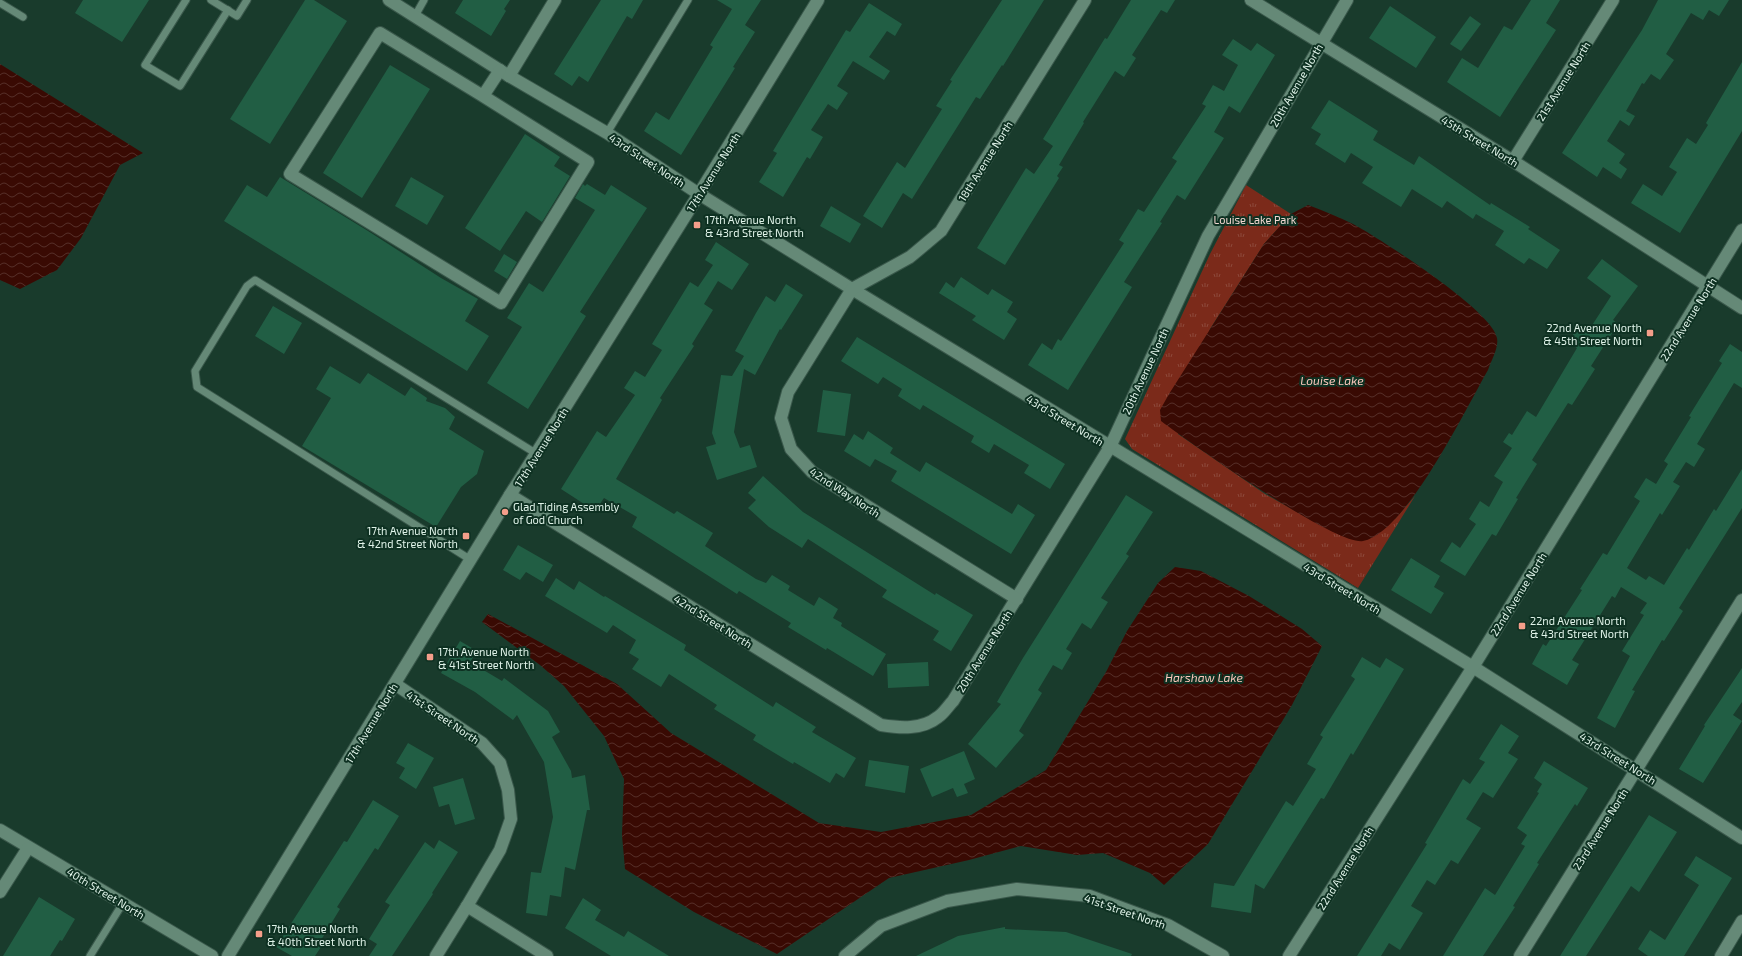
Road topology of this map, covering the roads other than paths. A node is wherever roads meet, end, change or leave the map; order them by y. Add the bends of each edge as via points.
1 (186, 0) edge
2 (211, 0) edge
3 (247, 0) edge
4 (389, 0) edge
5 (424, 0) edge
6 (555, 0) edge
7 (688, 0) edge
8 (818, 0) edge
9 (1085, 0) edge
10 (1251, 0) edge
11 (1347, 0) edge
12 (1613, 0) edge
13 (0, 3) edge
14 (228, 10) junction
15 (415, 16) junction
16 (23, 17) dead end
17 (1320, 44) junction
18 (504, 73) junction
19 (483, 96) junction
20 (607, 133) junction
21 (1513, 161) junction
22 (699, 194) junction
23 (1742, 230) edge
24 (1707, 286) junction
25 (852, 289) junction
26 (1742, 308) edge
27 (1110, 447) junction
28 (537, 454) junction
29 (510, 495) junction
30 (471, 560) junction
31 (1017, 599) junction
32 (1742, 600) edge
33 (1473, 667) junction
34 (395, 684) junction
35 (922, 725) joint
36 (1637, 770) junction
37 (0, 830) edge
38 (1742, 838) edge
39 (28, 848) junction
40 (0, 892) edge
41 (122, 903) junction
42 (468, 906) junction
43 (1742, 921) edge
44 (90, 956) edge
45 (212, 956) edge
46 (228, 956) edge
47 (436, 956) edge
48 (547, 956) edge
49 (845, 956) edge
50 (1223, 956) edge
51 (1289, 956) edge
52 (1520, 956) edge
53 (1721, 956) edge

1 - 14 lane via 145,65 180,86
2 - 14 lane
3 - 14 lane via 237,16
4 - 15 street, 43rd Street North
5 - 15 lane
6 - 18 street
7 - 20 lane
8 - 22 street, 17th Avenue North
9 - 25 street, 18th Avenue North via 941,231 910,257
10 - 17 street, 45th Street North
11 - 17 street, 20th Avenue North
12 - 21 street, 21st Avenue North
13 - 16 lane
15 - 18 street, 43rd Street North
17 - 21 street, 45th Street North
17 - 27 street, 20th Avenue North via 1208,236
18 - 19 street
18 - 20 street, 43rd Street North
19 - 19 street via 588,162 501,303 290,174 380,33
20 - 22 street, 43rd Street North
21 - 24 street, 45th Street North
22 - 25 street, 43rd Street North
22 - 28 street, 17th Avenue North
23 - 24 street, 22nd Avenue North
24 - 26 street, 45th Street North
24 - 33 street, 22nd Avenue North
25 - 27 street, 43rd Street North
25 - 31 street, 42nd Way North via 788,392 781,418 791,449 812,472
27 - 31 street, 20th Avenue North
27 - 33 street, 43rd Street North
28 - 29 street, 17th Avenue North
28 - 30 lane via 255,280 247,286 195,371 197,386
29 - 30 street, 17th Avenue North
29 - 35 street, 42nd Street North via 882,725 902,728
30 - 34 street, 17th Avenue North
31 - 35 street, 20th Avenue North via 953,701 938,718
32 - 36 street, 23rd Avenue North
33 - 36 street, 43rd Street North
33 - 51 street, 22nd Avenue North
34 - 42 street, 41st Street North via 482,743 500,762 508,790 511,819 500,850
34 - 46 street, 17th Avenue North
36 - 38 street, 43rd Street North
36 - 52 street, 23rd Avenue North
37 - 39 street, 40th Street North
39 - 40 street
39 - 41 street, 40th Street North
41 - 44 lane
41 - 45 street, 40th Street North
42 - 47 street
42 - 48 street
43 - 53 street
49 - 50 street, 41st Street North via 881,926 947,901 1017,888 1090,896 1168,925

